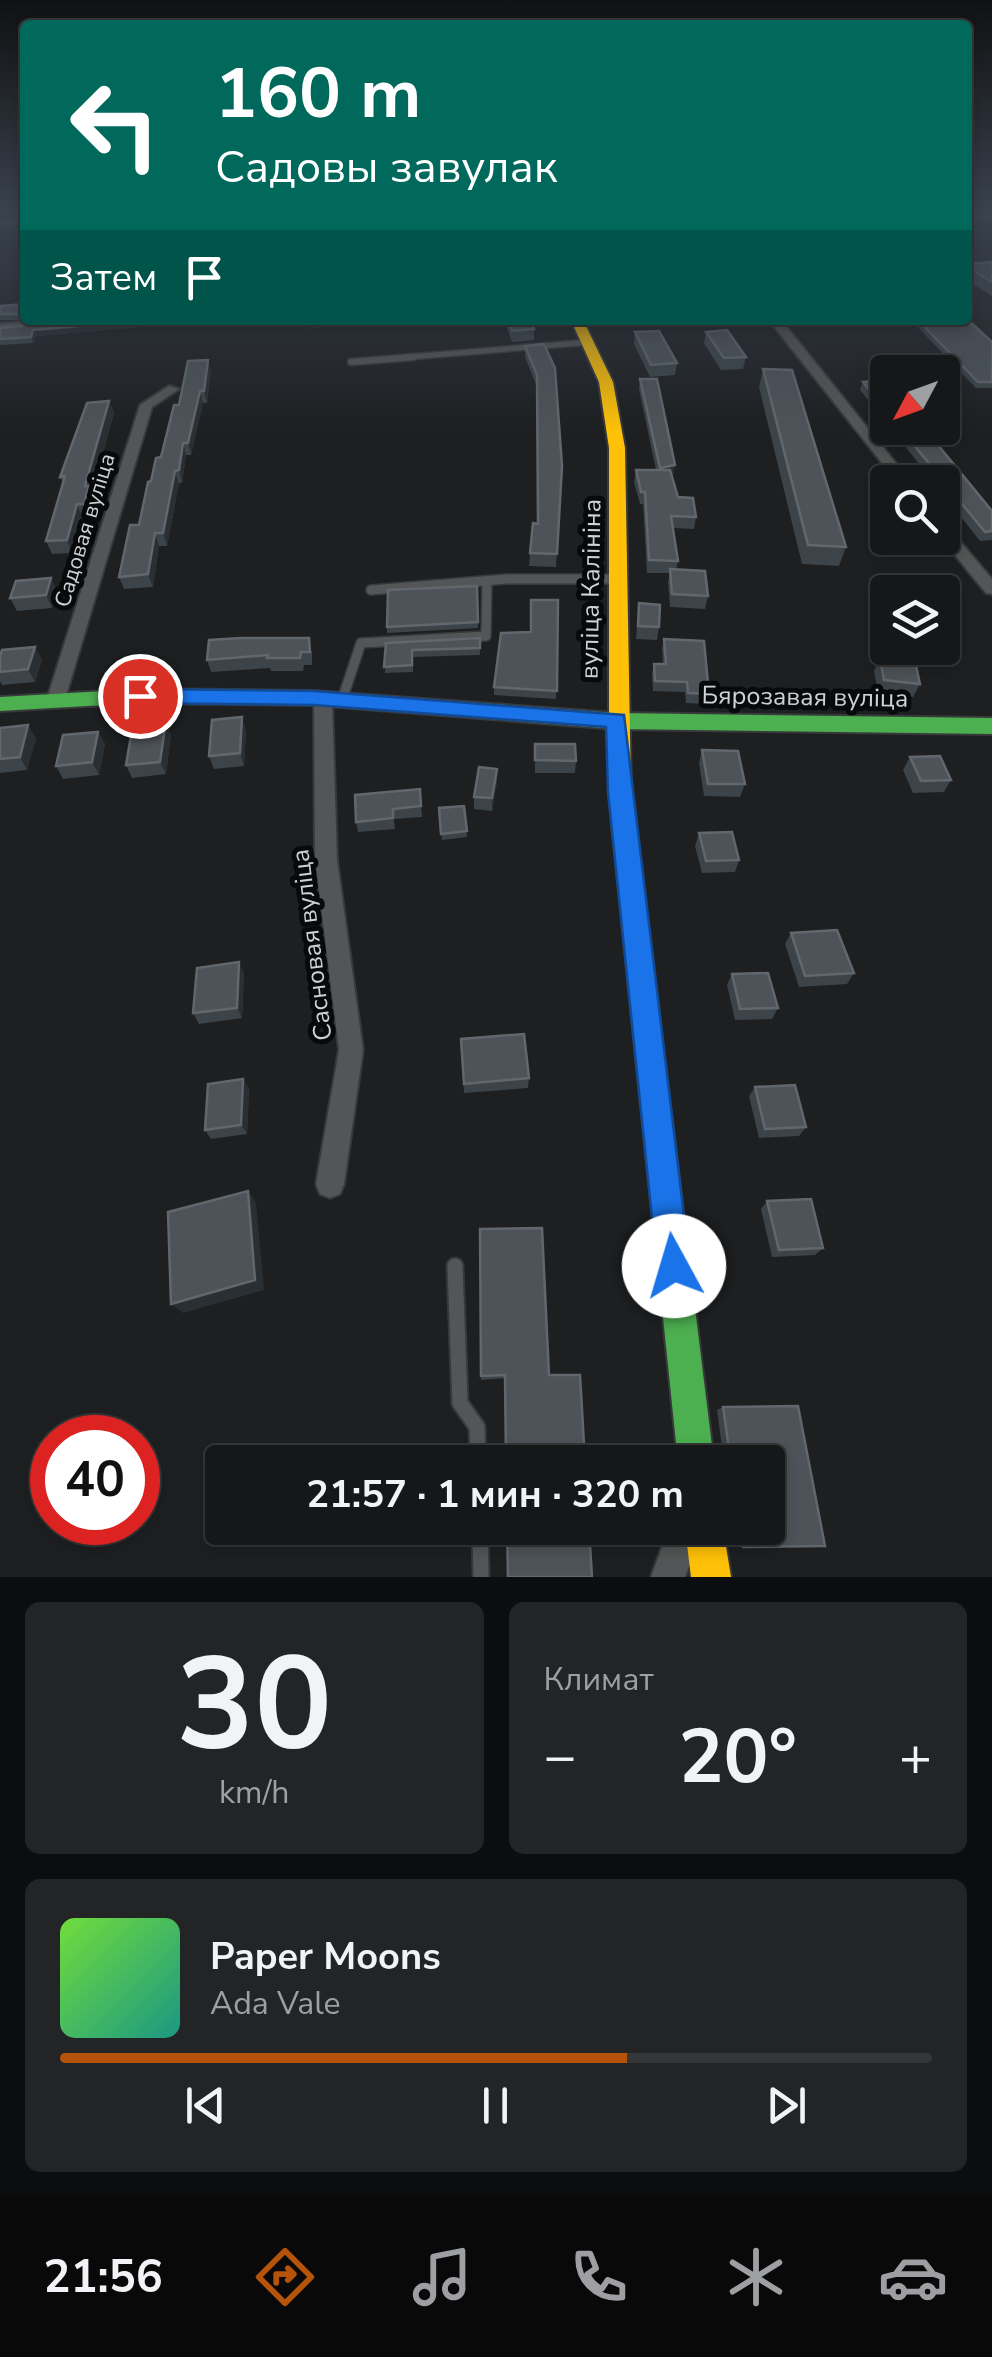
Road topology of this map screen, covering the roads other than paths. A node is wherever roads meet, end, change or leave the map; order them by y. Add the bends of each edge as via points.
1 (580, 325) edge
2 (779, 325) edge
3 (592, 342) junction
4 (351, 362) dead end
5 (173, 388) dead end
6 (890, 465) edge
7 (960, 550) edge
8 (617, 580) junction
9 (487, 582) junction
10 (992, 588) edge
11 (371, 590) dead end
12 (56, 699) junction
13 (332, 700) junction
14 (0, 704) edge
15 (616, 720) junction
16 (992, 726) edge
17 (330, 1184) dead end
18 (455, 1266) dead end
19 (478, 1445) edge
20 (694, 1445) edge
21 (480, 1545) edge
22 (680, 1545) edge
23 (707, 1545) edge
24 (481, 1577) edge
25 (668, 1577) edge
26 (712, 1577) edge

1 - 3 street, вуліца Калініна
2 - 6 street
3 - 4 lane
3 - 8 street, вуліца Калініна via 607,376 619,445
5 - 12 street, Садовая вуліца via 146,404
7 - 10 street
8 - 9 lane
8 - 15 street, вуліца Калініна
9 - 11 lane
9 - 13 lane via 486,636 362,643
12 - 13 street, Бярозавая вуліца
12 - 14 street, Бярозавая вуліца
13 - 15 street, Бярозавая вуліца
13 - 17 street, Сасновая вуліца via 326,860 351,1050
15 - 16 street, Бярозавая вуліца
15 - 20 street, вуліца Калініна
18 - 19 lane via 460,1403 477,1427
21 - 24 lane
22 - 25 street
23 - 26 street

